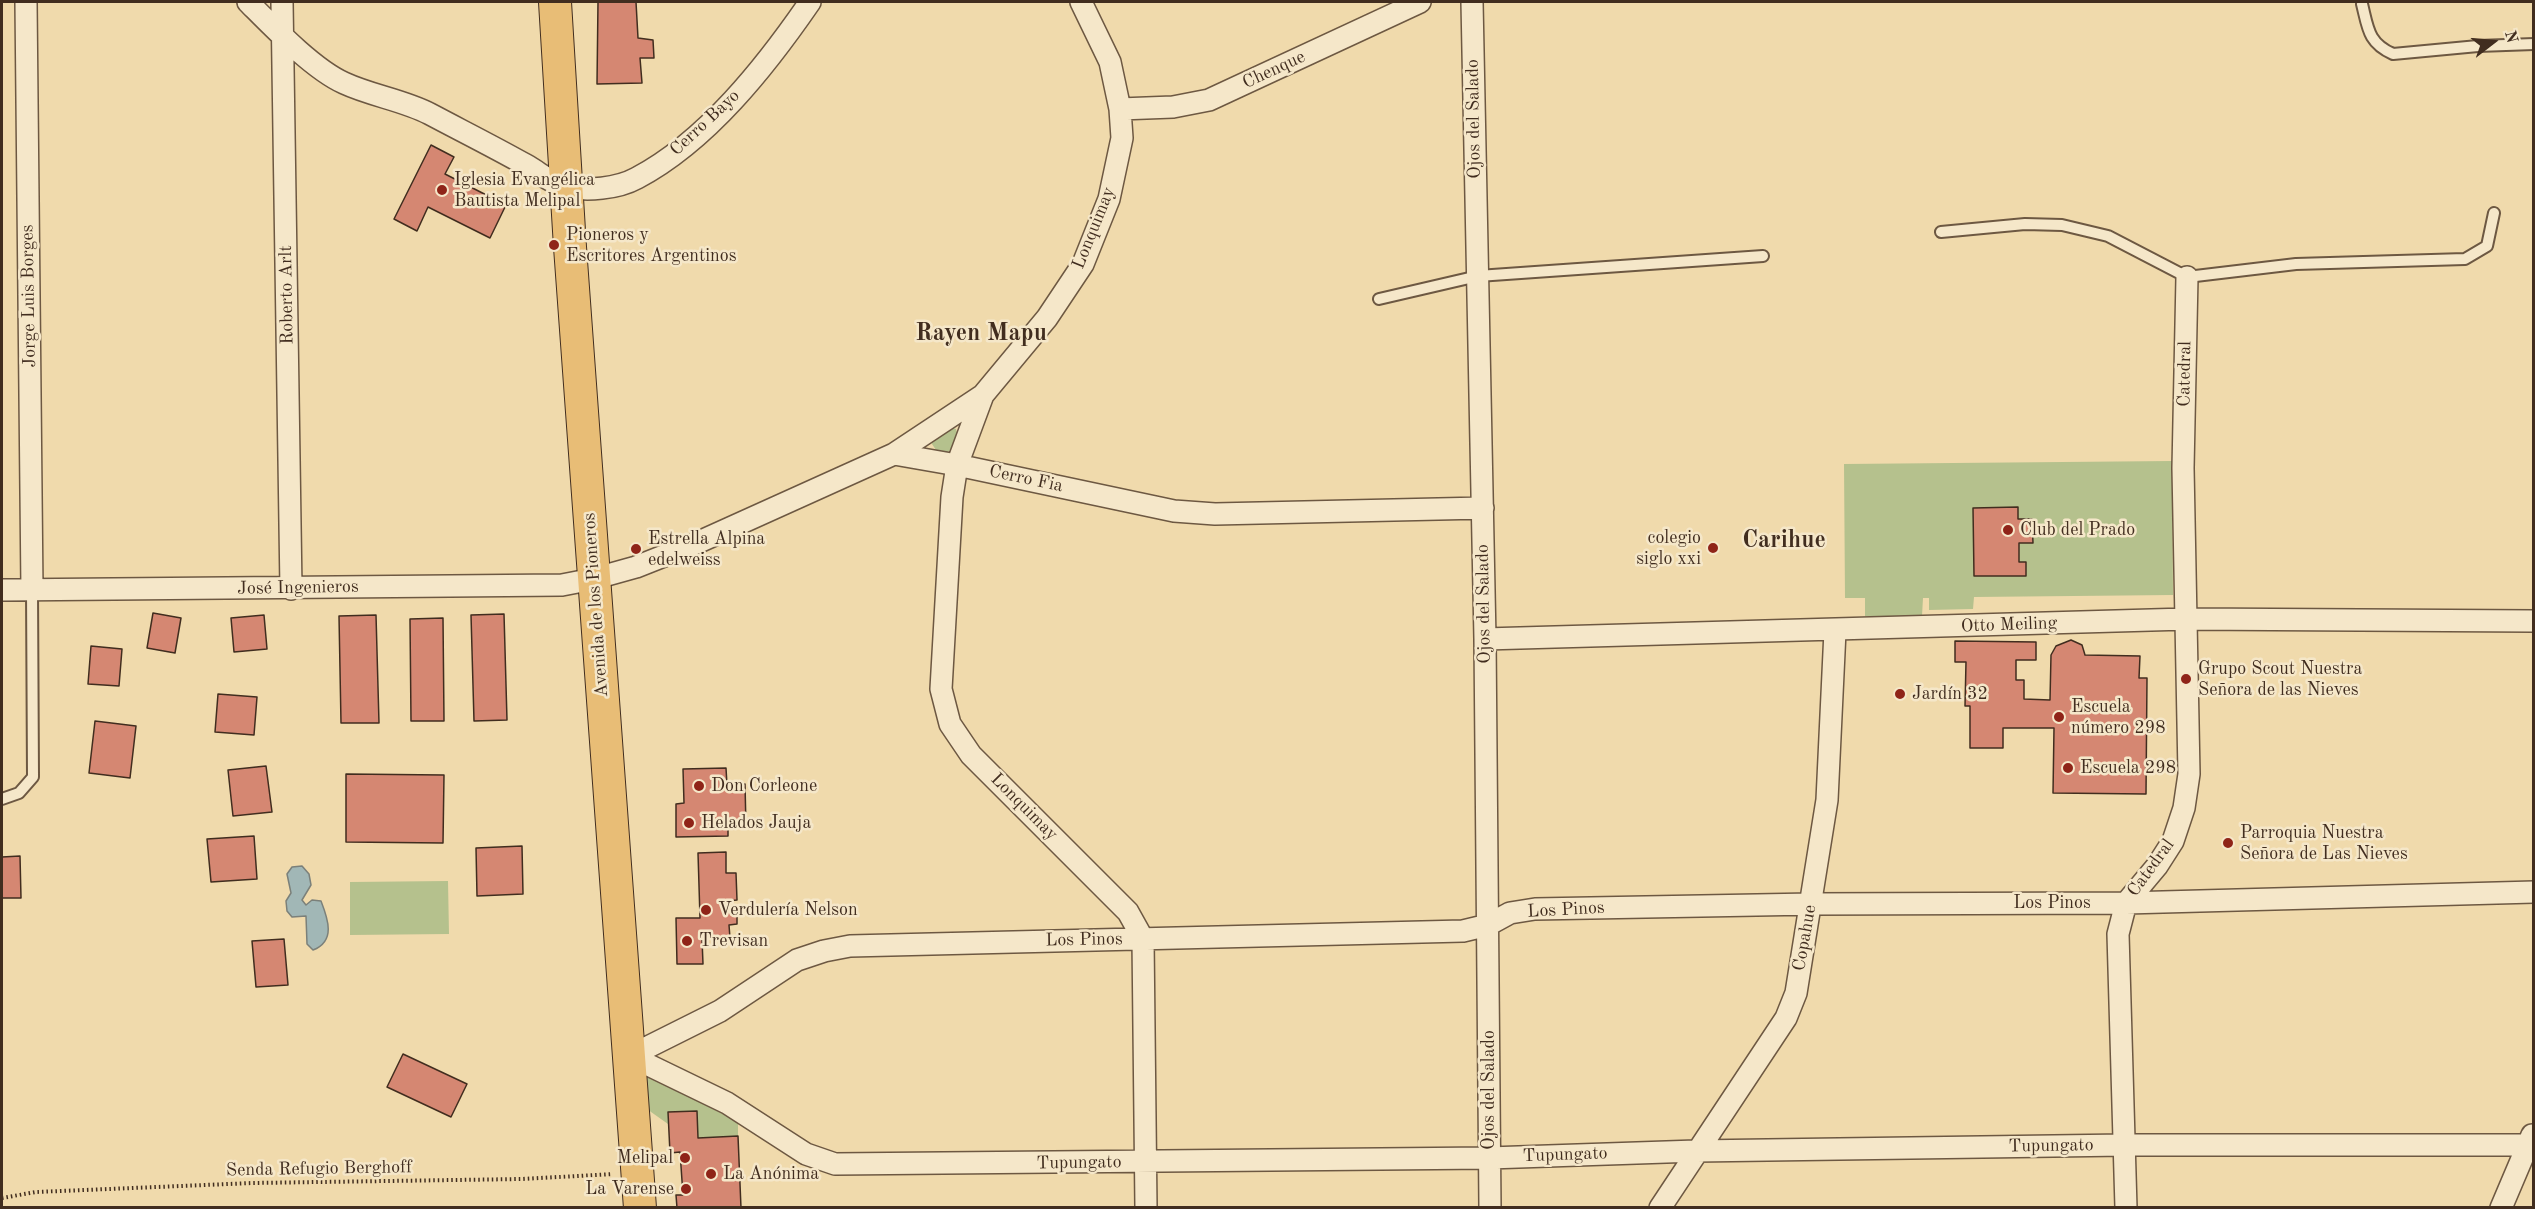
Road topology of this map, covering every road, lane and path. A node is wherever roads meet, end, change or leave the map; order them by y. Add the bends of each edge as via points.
1 (26, 2) edge
2 (248, 2) edge
3 (282, 2) edge
4 (555, 2) edge
5 (810, 2) edge
6 (1081, 2) edge
7 (1420, 2) edge
8 (1472, 2) edge
9 (2362, 4) dead end
10 (283, 36) junction
11 (2534, 44) edge
12 (1120, 109) junction
13 (565, 186) junction
14 (2494, 213) dead end
15 (1941, 232) dead end
16 (1763, 256) dead end
17 (1478, 276) junction
18 (2187, 277) junction
19 (1379, 299) dead end
20 (982, 395) junction
21 (894, 454) junction
22 (957, 465) junction
23 (1483, 508) junction
24 (593, 579) junction
25 (291, 589) junction
26 (2, 590) edge
27 (32, 590) junction
28 (2186, 619) junction
29 (2534, 621) edge
30 (1835, 631) junction
31 (1485, 639) junction
32 (2, 799) edge
33 (2534, 892) edge
34 (2126, 903) junction
35 (1812, 904) junction
36 (1488, 925) junction
37 (1143, 939) junction
38 (630, 1056) junction
39 (2531, 1138) edge
40 (2125, 1145) junction
41 (1696, 1151) junction
42 (1489, 1158) junction
43 (1145, 1163) junction
44 (638, 1172) junction
45 (2, 1198) edge
46 (640, 1208) edge
47 (1146, 1208) edge
48 (1490, 1208) edge
49 (1660, 1208) edge
50 (2126, 1208) edge
51 (2501, 1208) edge

1 - 27 street, Jorge Luis Borges
2 - 10 street
3 - 10 street, Roberto Arlt
4 - 13 main road, Avenida de los Pioneros
5 - 13 street, Cerro Bayo via 737,96 662,162 635,179 613,186
6 - 12 street, Lonquimay via 1110,62
7 - 12 street, Chenque via 1209,100 1173,107
8 - 17 street, Ojos del Salado
9 - 11 lane via 2371,38 2393,54
10 - 13 street via 344,83 426,112
10 - 25 street, Roberto Arlt
12 - 20 street, Lonquimay via 1122,138 1108,199 1083,264 1047,318
13 - 24 main road, Avenida de los Pioneros
14 - 18 lane via 2487,246 2464,259 2296,264
15 - 18 lane via 2025,224 2062,225 2108,236
16 - 17 lane
17 - 19 lane
17 - 23 street, Ojos del Salado
18 - 28 street, Catedral via 2183,468
20 - 21 street, Lonquimay
20 - 22 street, Lonquimay
21 - 22 street, Cerro Fia
21 - 24 street via 699,542
22 - 23 street, Cerro Fia via 1174,511 1215,514
22 - 37 street, Lonquimay via 941,688 950,724 971,755 1128,912
23 - 31 street, Ojos del Salado
24 - 25 street, José Ingenieros via 562,585
24 - 38 main road, Avenida de los Pioneros
25 - 27 street, José Ingenieros
26 - 27 street, José Ingenieros
27 - 32 lane via 33,777 20,793
28 - 29 street, Otto Meiling
28 - 30 street, Otto Meiling
28 - 34 street, Catedral via 2189,774 2184,808 2173,841
30 - 31 street, Otto Meiling
30 - 35 street, Copahue via 1827,800
31 - 36 street, Ojos del Salado
33 - 34 street, Los Pinos
34 - 35 street, Los Pinos
34 - 40 street, Catedral via 2118,934
35 - 36 street, Los Pinos via 1534,909 1510,914
35 - 41 street, Copahue via 1796,993 1786,1017
36 - 37 street, Los Pinos via 1463,931
36 - 42 street, Ojos del Salado
37 - 38 street, Los Pinos via 850,946 824,951 797,960 720,1011
37 - 43 street, Lonquimay
38 - 43 street, Tupungato via 727,1103 806,1154 836,1164
38 - 44 main road, Avenida de los Pioneros
39 - 40 street, Tupungato
39 - 51 street
40 - 41 street, Tupungato
40 - 50 street, Catedral
41 - 42 street, Tupungato
41 - 49 street, Copahue
42 - 43 street, Tupungato
42 - 48 street, Ojos del Salado
43 - 47 street, Lonquimay
44 - 45 path, Senda Refugio Berghoff via 522,1179 240,1183 36,1192
44 - 46 main road, Avenida de los Pioneros

